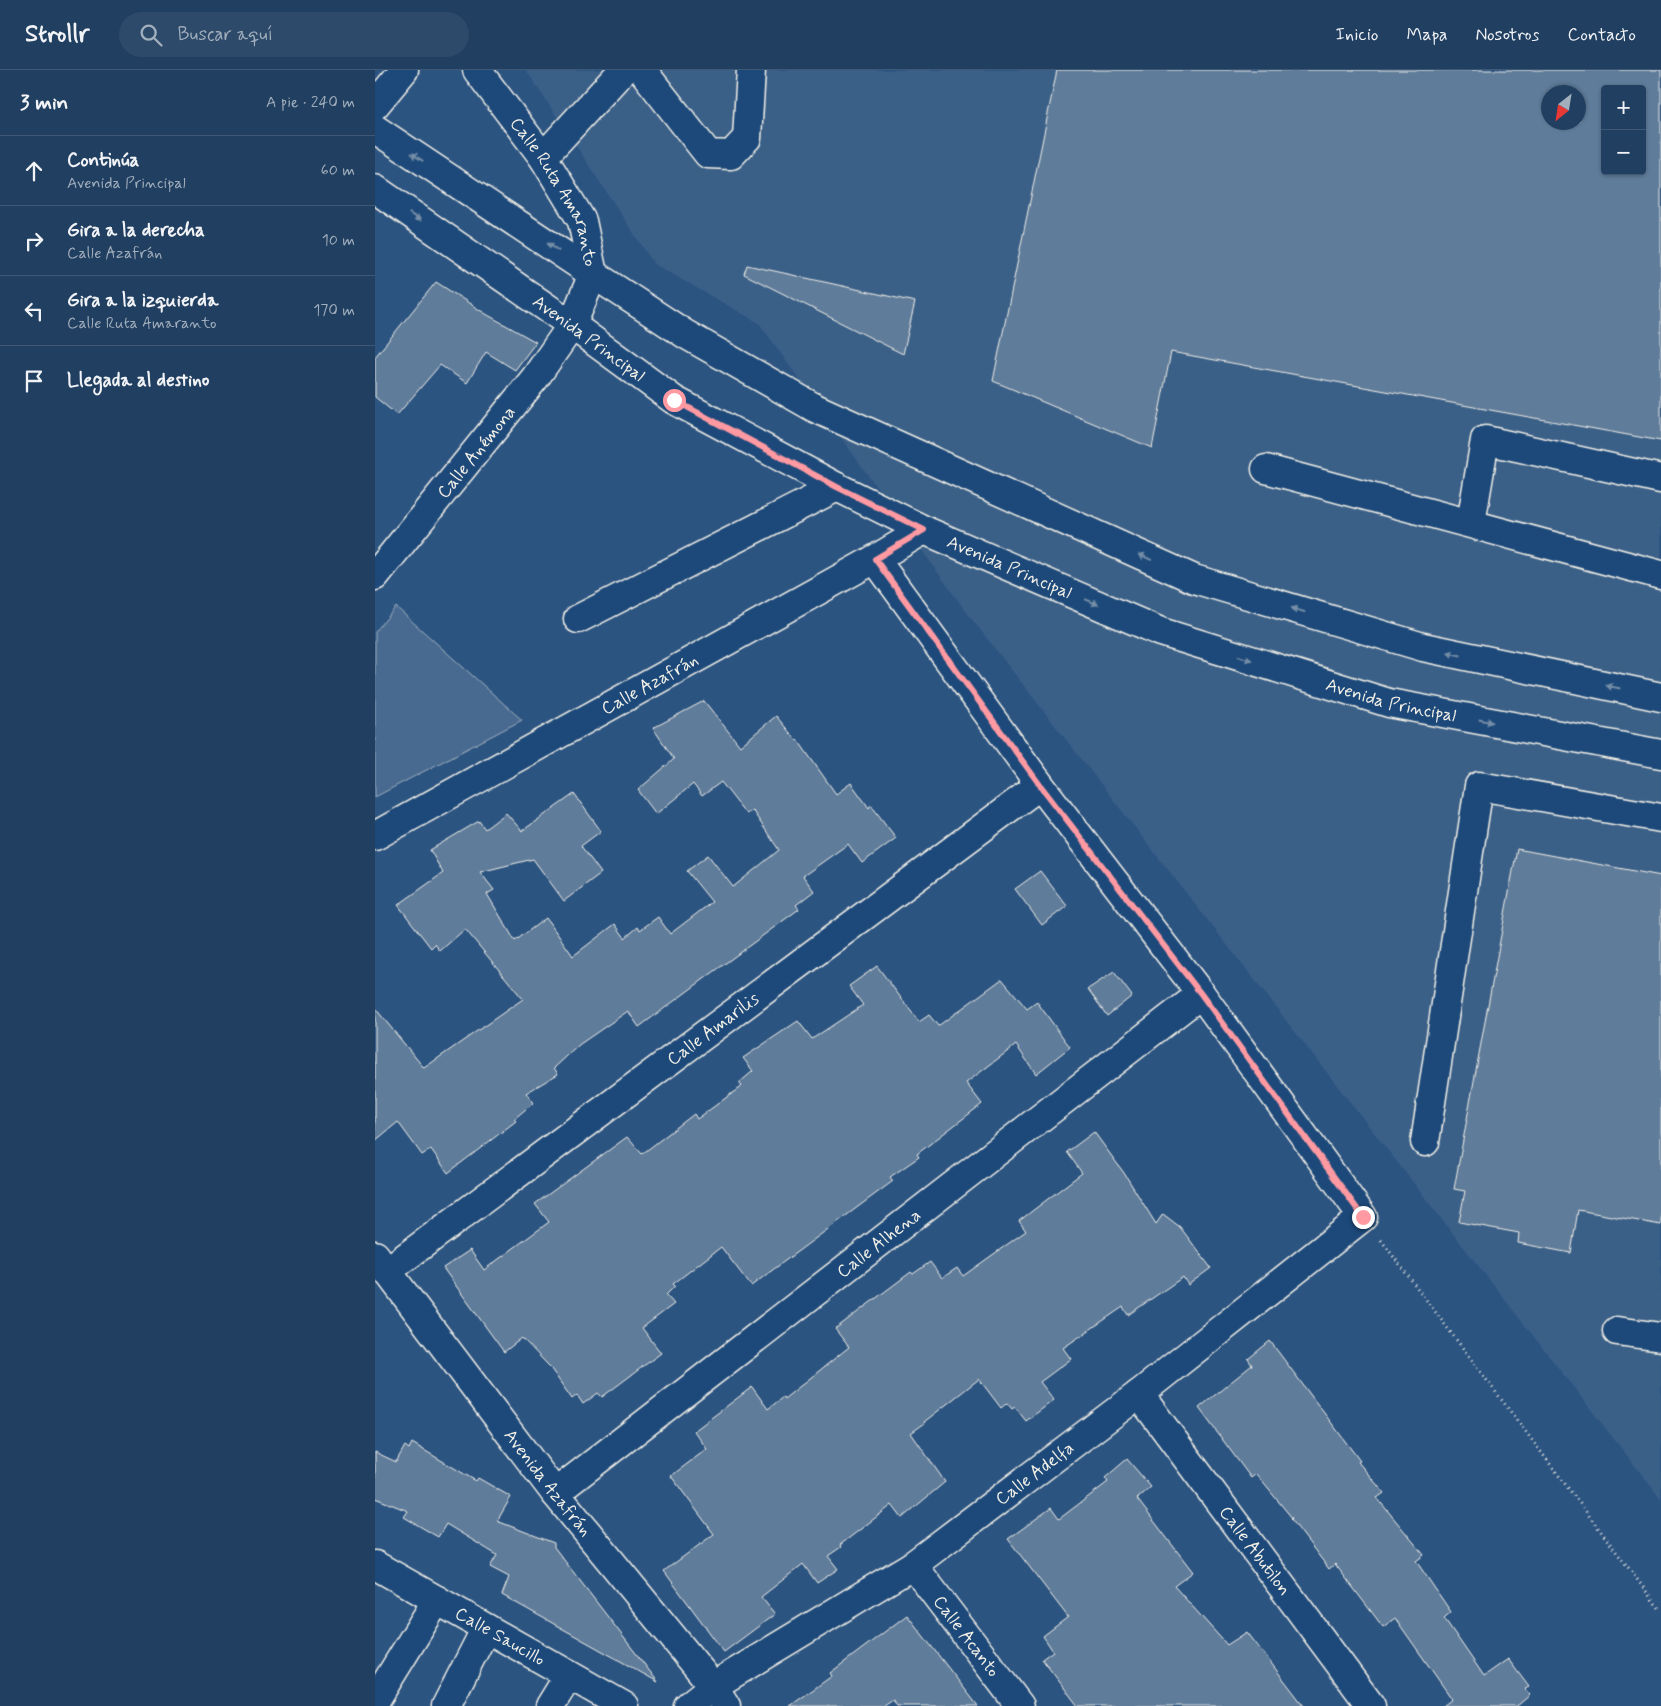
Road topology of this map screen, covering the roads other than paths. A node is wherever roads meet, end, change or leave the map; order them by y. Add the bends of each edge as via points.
1 (404, 70) edge
2 (477, 70) edge
3 (623, 70) edge
4 (642, 70) edge
5 (751, 70) edge
6 (375, 105) edge
7 (375, 129) edge
8 (543, 157) junction
9 (375, 189) edge
10 (593, 274) junction
11 (573, 325) junction
12 (1266, 469) dead end
13 (1661, 479) edge
14 (837, 487) junction
15 (1471, 523) junction
16 (924, 530) junction
17 (875, 559) junction
18 (1661, 575) edge
19 (375, 576) edge
20 (577, 619) dead end
21 (1661, 697) edge
22 (1661, 754) edge
23 (1040, 785) junction
24 (1661, 818) edge
25 (375, 836) edge
26 (1201, 994) junction
27 (1425, 1142) dead end
28 (381, 1263) edge
29 (1617, 1330) dead end
30 (1661, 1337) edge
31 (1139, 1394) junction
32 (555, 1493) junction
33 (375, 1565) edge
34 (913, 1565) junction
35 (437, 1600) junction
36 (486, 1628) junction
37 (569, 1675) junction
38 (719, 1696) edge
39 (375, 1701) edge
40 (445, 1706) edge
41 (550, 1706) edge
42 (624, 1706) edge
43 (689, 1706) edge
44 (1020, 1706) edge
45 (1371, 1706) edge

1 - 6 street
2 - 8 street, Calle Ruta Amaranto
3 - 8 street
4 - 5 street via 708,154 731,155 747,138
10 -> 7 street
8 - 10 street, Calle Ruta Amaranto via 582,221
9 -> 11 street, Avenida Principal
10 - 11 street, Calle Ruta Amaranto
21 -> 10 street via 1423,647 1194,579 815,408 685,334
11 - 14 street, Avenida Principal via 674,400
11 - 19 street, Calle Anémona via 535,378
12 - 15 street
13 - 15 street via 1485,440
14 - 16 street, Avenida Principal
14 - 20 street
15 - 18 street
16 - 17 street, Calle Azafrán
16 -> 22 street, Avenida Principal via 1161,632 1389,703
17 - 23 street
17 - 25 street, Calle Azafrán
23 - 26 street
23 - 28 street, Calle Amarilis
24 - 27 street via 1479,786
26 - 31 street, Calle Adelfa via 1363,1217
26 - 32 street, Calle Alhena
28 - 32 street, Avenida Azafrán
29 - 30 street
31 - 34 street, Calle Adelfa
31 - 45 street, Calle Abutilon
32 - 38 street, Avenida Azafrán
33 - 35 street, Calle Saucillo
34 - 38 street, Calle Adelfa
34 - 44 street, Calle Acanto
35 - 36 street, Calle Saucillo
35 - 39 street
36 - 37 street, Calle Saucillo
36 - 40 street
37 - 41 street
37 - 42 street, Calle Saucillo
38 - 43 street, Calle Adelfa

